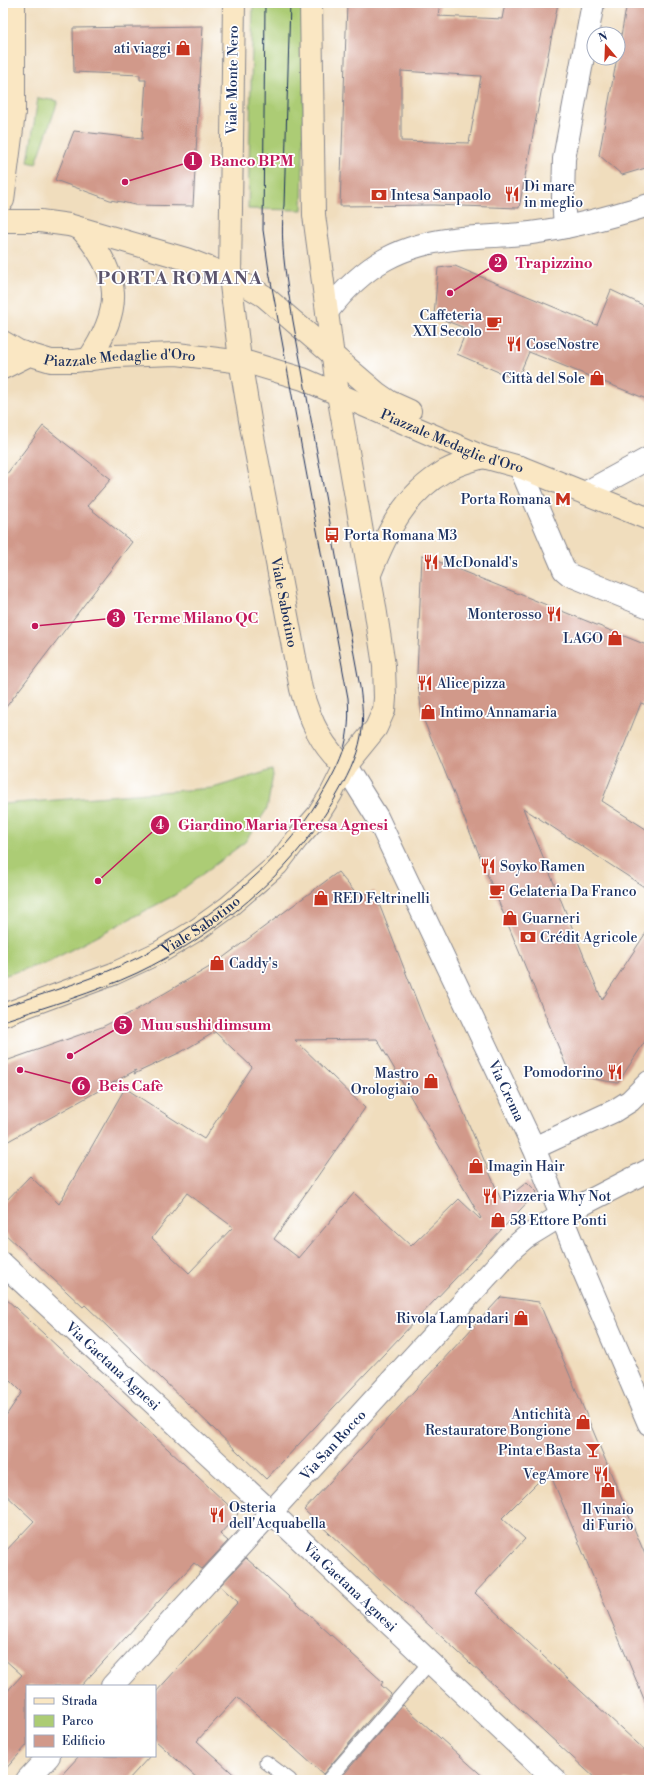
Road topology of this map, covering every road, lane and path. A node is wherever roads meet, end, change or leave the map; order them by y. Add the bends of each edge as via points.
1 (14, 3) edge
2 (234, 3) edge
3 (311, 3) edge
4 (593, 3) edge
5 (3, 200) edge
6 (649, 205) edge
7 (3, 221) edge
8 (565, 227) junction
9 (82, 229) junction
10 (230, 276) junction
11 (328, 312) junction
12 (3, 342) edge
13 (333, 354) junction
14 (29, 355) junction
15 (88, 360) junction
16 (240, 360) junction
17 (3, 368) edge
18 (338, 394) junction
19 (483, 457) junction
20 (649, 458) edge
21 (520, 467) junction
22 (585, 493) junction
23 (649, 519) edge
24 (370, 574) junction
25 (649, 608) edge
26 (345, 766) junction
27 (3, 1015) edge
28 (649, 1082) edge
29 (534, 1148) junction
30 (649, 1170) edge
31 (562, 1215) junction
32 (3, 1264) edge
33 (649, 1424) edge
34 (271, 1512) junction
35 (430, 1662) junction
36 (113, 1685) edge
37 (48, 1757) edge
38 (266, 1762) dead end
39 (27, 1780) edge
40 (290, 1780) edge
41 (328, 1780) edge
42 (555, 1780) edge

1 - 5 street via 14,113
2 - 10 street, Viale Monte Nero
3 - 11 street via 314,215
4 - 8 street via 564,159
6 - 8 street
7 - 9 street, Piazzale Medaglie d'Oro via 46,221
8 - 11 street via 500,237 461,238 400,252 365,271 343,292
9 - 10 street, Piazzale Medaglie d'Oro via 186,259
9 - 15 street via 105,260 114,292 109,323 99,345
10 - 13 street, Piazzale Medaglie d'Oro via 264,296
10 - 16 street
11 - 13 street
12 - 14 street, Piazzale Medaglie d'Oro
13 - 18 street
13 - 21 street, Piazzale Medaglie d'Oro via 390,402 489,448
14 - 15 street, Piazzale Medaglie d'Oro via 51,361
14 - 17 street
15 - 16 street, Piazzale Medaglie d'Oro via 116,356 177,354
16 - 18 street, Piazzale Medaglie d'Oro via 288,373
16 - 26 street, Viale Sabotino via 304,700 312,723 330,750
18 - 19 street, Piazzale Medaglie d'Oro
18 - 24 street, Viale Sabotino
19 - 21 street, Piazzale Medaglie d'Oro
19 - 24 street via 445,471 416,494 387,532
20 - 22 street
21 - 22 street
21 - 25 street via 564,570 570,575
22 - 23 street
24 - 26 street, Viale Sabotino via 384,666 384,710 376,728
26 - 27 street, Viale Sabotino via 318,815 277,865 227,908 160,952 113,974
26 - 29 street, Via Crema via 377,817
28 - 29 street via 630,1101 614,1111
29 - 31 street, Via Crema
30 - 31 street, Via San Rocco
31 - 33 street, Via Crema
31 - 34 street, Via San Rocco via 512,1248
32 - 34 street, Via Gaetana Agnesi
34 - 35 street, Via Gaetana Agnesi
34 - 36 street, Via San Rocco
35 - 41 lane
35 - 42 street, Via Gaetana Agnesi
37 - 39 street
38 - 40 lane

